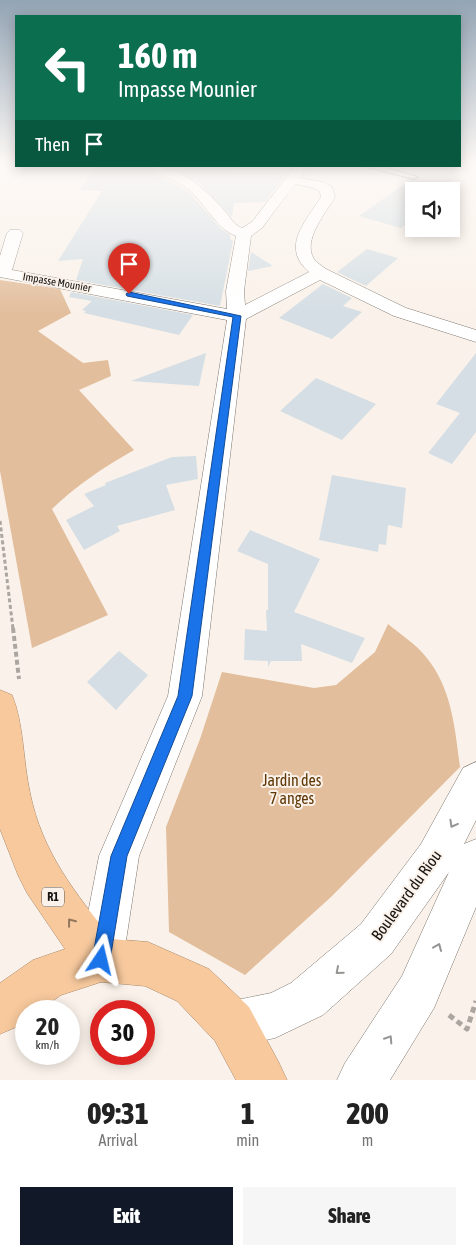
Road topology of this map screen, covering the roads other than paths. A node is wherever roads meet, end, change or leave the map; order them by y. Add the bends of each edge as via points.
1 (219, 213) edge
2 (265, 213) edge
3 (318, 213) edge
4 (16, 233) dead end
5 (244, 234) junction
6 (320, 273) junction
7 (237, 316) junction
8 (476, 336) edge
9 (10, 696) edge
10 (476, 781) edge
11 (476, 859) edge
12 (101, 960) junction
13 (0, 1011) edge
14 (232, 1024) junction
15 (262, 1080) edge
16 (362, 1080) edge

1 - 5 street via 231,229
2 - 5 street
3 - 6 street via 304,238 303,253 308,263
4 - 7 street, Impasse Mounier via 3,273
5 - 7 street via 235,291
6 - 7 street
6 - 8 street via 400,312
7 - 12 street via 185,696 119,856
12 -> 9 highway, R1 via 58,906 18,825 6,770
10 -> 14 street, Boulevard du Riou via 435,858 376,939 307,999 276,1015
16 -> 11 street via 418,992
12 - 13 highway via 49,976
12 - 14 highway via 148,964 192,985
14 - 15 highway

